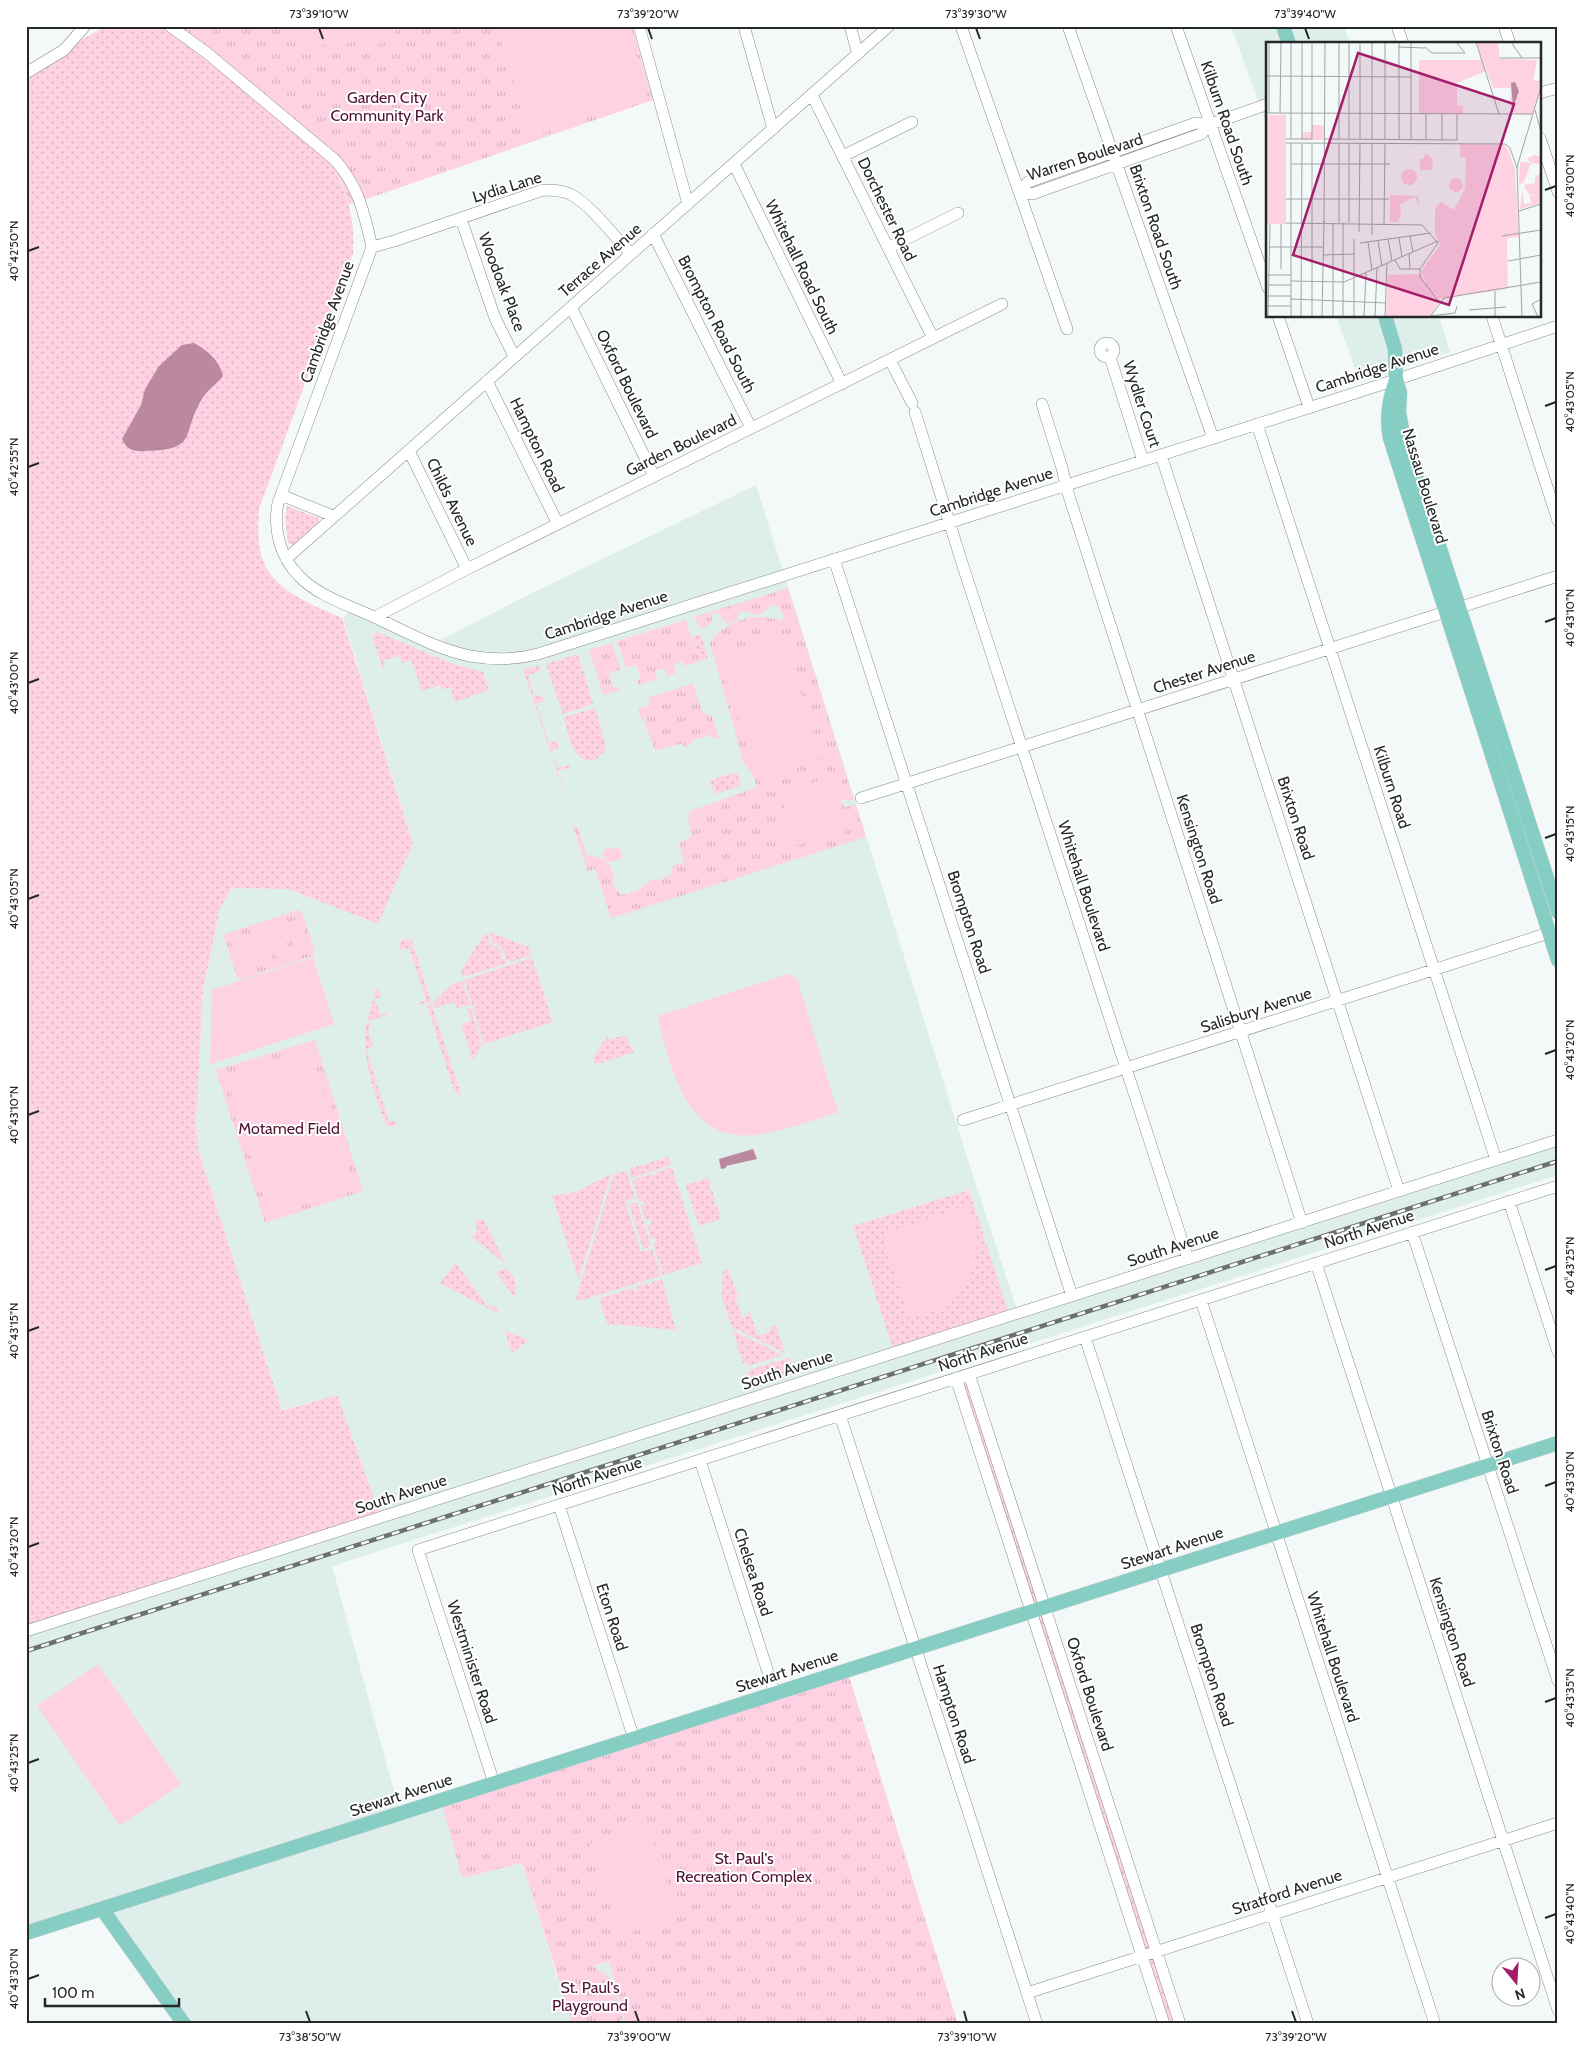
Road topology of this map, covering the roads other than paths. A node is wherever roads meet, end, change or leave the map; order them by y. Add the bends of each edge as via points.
1 (86, 26) edge
2 (95, 26) edge
3 (170, 26) edge
4 (639, 26) edge
5 (744, 26) edge
6 (850, 26) edge
7 (889, 26) edge
8 (961, 26) edge
9 (1068, 26) edge
10 (1176, 26) edge
11 (1283, 26) edge
12 (1397, 26) edge
13 (1504, 26) edge
14 (1288, 42) edge
15 (1402, 42) edge
16 (1509, 42) edge
17 (64, 50) junction
18 (858, 54) junction
19 (26, 73) edge
20 (1558, 88) edge
21 (1542, 92) edge
22 (812, 95) junction
23 (1266, 105) edge
24 (912, 122) dead end
25 (1211, 124) junction
26 (773, 129) junction
27 (1542, 144) edge
28 (1113, 152) junction
29 (843, 156) junction
30 (734, 164) junction
31 (1117, 164) junction
32 (1019, 192) junction
33 (1558, 192) edge
34 (688, 204) junction
35 (958, 212) dead end
36 (460, 219) junction
37 (654, 234) junction
38 (372, 247) junction
39 (888, 248) junction
40 (631, 254) junction
41 (1266, 282) edge
42 (1002, 304) dead end
43 (571, 307) junction
44 (1279, 318) edge
45 (1386, 318) edge
46 (1493, 318) edge
47 (1558, 326) edge
48 (1067, 329) dead end
49 (933, 338) junction
50 (1501, 344) junction
51 (514, 356) junction
52 (1110, 357) dead end
53 (890, 360) junction
54 (1396, 380) junction
55 (487, 381) junction
56 (842, 384) junction
57 (1042, 404) dead end
58 (1310, 407) junction
59 (1257, 424) junction
60 (751, 428) junction
61 (1213, 438) junction
62 (409, 450) junction
63 (1161, 455) junction
64 (1143, 461) junction
65 (654, 476) junction
66 (1066, 484) junction
67 (281, 495) junction
68 (333, 516) junction
69 (1558, 521) edge
70 (950, 522) junction
71 (558, 524) junction
72 (286, 559) junction
73 (834, 559) junction
74 (467, 569) junction
75 (1558, 576) edge
76 (1452, 610) junction
77 (375, 617) junction
78 (1330, 649) junction
79 (1234, 680) junction
80 (1137, 710) junction
81 (1022, 747) junction
82 (907, 784) junction
83 (861, 798) dead end
84 (1558, 912) edge
85 (1553, 931) edge
86 (1558, 960) edge
87 (1434, 969) junction
88 (1338, 1000) junction
89 (1241, 1031) junction
90 (1126, 1068) junction
91 (1011, 1105) junction
92 (963, 1120) dead end
93 (1558, 1140) edge
94 (1496, 1160) junction
95 (1558, 1186) edge
96 (1399, 1192) junction
97 (1509, 1201) junction
98 (1302, 1222) junction
99 (1412, 1232) junction
100 (1188, 1259) junction
101 (1316, 1263) junction
102 (1072, 1296) junction
103 (1201, 1300) junction
104 (1085, 1337) junction
105 (1558, 1352) edge
106 (970, 1374) junction
107 (956, 1378) junction
108 (840, 1415) junction
109 (1558, 1443) edge
110 (700, 1460) junction
111 (1488, 1465) junction
112 (1006, 1486) junction
113 (992, 1491) junction
114 (1391, 1496) junction
115 (559, 1505) junction
116 (1276, 1533) junction
117 (418, 1550) joint
118 (1161, 1570) junction
119 (1045, 1607) junction
120 (1031, 1612) junction
121 (26, 1631) edge
122 (916, 1648) junction
123 (1558, 1681) edge
124 (775, 1694) junction
125 (1083, 1725) junction
126 (1069, 1729) junction
127 (634, 1739) junction
128 (494, 1784) junction
129 (1558, 1823) edge
130 (1119, 1837) junction
131 (1503, 1840) junction
132 (1105, 1841) junction
133 (1388, 1877) junction
134 (102, 1909) junction
135 (1272, 1914) junction
136 (26, 1933) edge
137 (1157, 1951) junction
138 (1142, 1956) junction
139 (1027, 1993) junction
140 (1558, 2010) edge
141 (184, 2024) edge
142 (1037, 2024) edge
143 (1164, 2024) edge
144 (1180, 2024) edge
145 (1308, 2024) edge
146 (1435, 2024) edge

1 - 17 street
2 - 17 street
3 - 38 street, Cambridge Avenue via 207,53 348,174 366,218
4 - 34 street
5 - 26 street
6 - 18 street
7 - 18 street, Terrace Avenue
8 - 32 street
9 - 28 street, Brixton Road South
10 - 25 street, Kilburn Road South
11 - 14 main road
12 - 15 street
13 - 16 street
17 - 19 street
18 - 22 street, Terrace Avenue
20 - 21 street
22 - 26 street, Terrace Avenue
22 - 29 street, Dorchester Road
23 - 25 street, Warren Boulevard
24 - 29 street
25 - 28 street, Warren Boulevard via 1196,123
25 - 31 street, Warren Boulevard via 1201,134
25 - 41 street, Kilburn Road South
26 - 30 street, Terrace Avenue
27 - 33 street
28 - 31 street, Brixton Road South
28 - 32 street, Warren Boulevard via 1028,182
29 - 39 street, Dorchester Road
30 - 34 street, Terrace Avenue
30 - 56 street, Whitehall Road South
31 - 32 street, Warren Boulevard via 1032,194
31 - 61 street, Brixton Road South
32 - 48 street
34 - 37 street, Terrace Avenue
35 - 39 street
36 - 38 street, Lydia Lane
36 - 40 street, Lydia Lane via 543,190 559,190 583,202
36 - 51 street, Woodoak Place via 495,318
37 - 40 street, Terrace Avenue
37 - 60 street, Brompton Road South
38 - 67 street, Cambridge Avenue
39 - 49 street, Dorchester Road
40 - 43 street, Terrace Avenue
42 - 49 street, Garden Boulevard
43 - 51 street, Terrace Avenue
43 - 65 street, Oxford Boulevard
44 - 58 street
45 - 54 main road, Nassau Boulevard via 1395,349
46 - 50 street
47 - 50 street, Cambridge Avenue
49 - 53 street, Garden Boulevard
50 - 54 street, Cambridge Avenue
50 - 69 street
51 - 55 street, Terrace Avenue
52 - 64 street, Wydler Court
53 - 56 street, Garden Boulevard
53 - 70 street, Whitehall Boulevard via 914,408
54 - 58 street, Cambridge Avenue
54 - 76 main road, Nassau Boulevard via 1403,435
55 - 62 street, Terrace Avenue
55 - 71 street, Hampton Road
56 - 60 street, Garden Boulevard
57 - 66 street, Kensington Road
58 - 59 street, Cambridge Avenue
59 - 61 street, Cambridge Avenue
59 - 78 street, Kilburn Road
60 - 65 street, Garden Boulevard
61 - 63 street, Cambridge Avenue
62 - 68 street, Terrace Avenue
62 - 74 street, Childs Avenue
63 - 64 street, Cambridge Avenue
63 - 79 street, Brixton Road
64 - 66 street, Cambridge Avenue
65 - 71 street, Garden Boulevard
66 - 70 street, Cambridge Avenue
66 - 80 street, Kensington Road
67 - 68 street
67 - 72 street, Cambridge Avenue via 276,521
68 - 72 street, Terrace Avenue
70 - 73 street, Cambridge Avenue
70 - 81 street, Whitehall Boulevard
71 - 74 street, Garden Boulevard
72 - 77 street, Cambridge Avenue via 313,588
73 - 77 street, Cambridge Avenue via 538,654 515,658 487,658 457,652
73 - 82 street, Brompton Road
74 - 77 street, Garden Boulevard
75 - 76 street, Chester Avenue
76 - 78 street, Chester Avenue
76 - 84 main road, Nassau Boulevard
76 - 85 main road, Nassau Boulevard
78 - 79 street, Chester Avenue
78 - 87 street, Kilburn Road
79 - 80 street, Chester Avenue
79 - 88 street, Brixton Road
80 - 81 street, Chester Avenue
80 - 89 street, Kensington Road
81 - 82 street, Chester Avenue
81 - 90 street, Whitehall Boulevard
82 - 83 street, Chester Avenue
82 - 91 street, Brompton Road
85 - 86 main road, Nassau Boulevard
85 - 87 street, Salisbury Avenue
87 - 88 street, Salisbury Avenue
87 - 94 street, Kilburn Road
88 - 89 street, Salisbury Avenue
88 - 96 street, Brixton Road
89 - 90 street, Salisbury Avenue
89 - 98 street, Kensington Road
90 - 91 street, Salisbury Avenue
90 - 100 street, Whitehall Boulevard
91 - 92 street, Salisbury Avenue
91 - 102 street, Brompton Road
93 - 94 street, South Avenue
94 - 96 street, South Avenue
95 - 97 street, North Avenue
96 - 98 street, South Avenue
97 - 99 street, North Avenue
97 - 105 street
98 - 100 street, South Avenue
99 - 101 street, North Avenue
99 - 111 street, Brixton Road
100 - 102 street, South Avenue
101 - 103 street, North Avenue
101 - 114 street, Kensington Road
102 - 121 street, South Avenue
103 - 104 street, North Avenue
103 - 116 street, Whitehall Boulevard
104 - 106 street, North Avenue
104 - 118 street, Brompton Road
106 - 107 street, North Avenue
106 - 112 street, Oxford Boulevard
107 - 108 street, North Avenue
107 - 113 street, Oxford Boulevard
108 - 110 street, North Avenue
108 - 122 street, Hampton Road
109 - 111 main road, Stewart Avenue
110 - 115 street, North Avenue
110 - 124 street, Chelsea Road
111 - 114 main road, Stewart Avenue
111 - 123 street, Brixton Road
112 - 113 street
112 - 119 street, Oxford Boulevard
113 - 120 street, Oxford Boulevard
114 - 116 main road, Stewart Avenue
114 - 131 street, Kensington Road
115 - 117 street, North Avenue
115 - 127 street, Eton Road
116 - 118 main road, Stewart Avenue
116 - 133 street, Whitehall Boulevard
117 - 128 street, Westminister Road
118 - 119 main road, Stewart Avenue
118 - 135 street, Brompton Road
119 - 120 main road, Stewart Avenue
119 - 125 street, Oxford Boulevard
120 - 122 main road, Stewart Avenue
120 - 126 street, Oxford Boulevard
122 - 124 main road, Stewart Avenue
122 - 139 street, Hampton Road
124 - 127 main road, Stewart Avenue
125 - 126 street
125 - 130 street, Oxford Boulevard
126 - 132 street, Oxford Boulevard
127 - 128 main road, Stewart Avenue
128 - 134 main road, Stewart Avenue
129 - 131 street, Stratford Avenue
130 - 132 street
130 - 137 street, Oxford Boulevard
131 - 133 street, Stratford Avenue
131 - 140 street, Kensington Road
132 - 138 street, Oxford Boulevard
133 - 135 street, Stratford Avenue
133 - 146 street, Whitehall Boulevard
134 - 136 main road, Stewart Avenue
134 - 141 main road
135 - 137 street, Stratford Avenue
135 - 145 street, Brompton Road
137 - 138 street, Stratford Avenue
137 - 144 street, Oxford Boulevard
138 - 139 street, Stratford Avenue
138 - 143 street, Oxford Boulevard
139 - 142 street, Hampton Road

